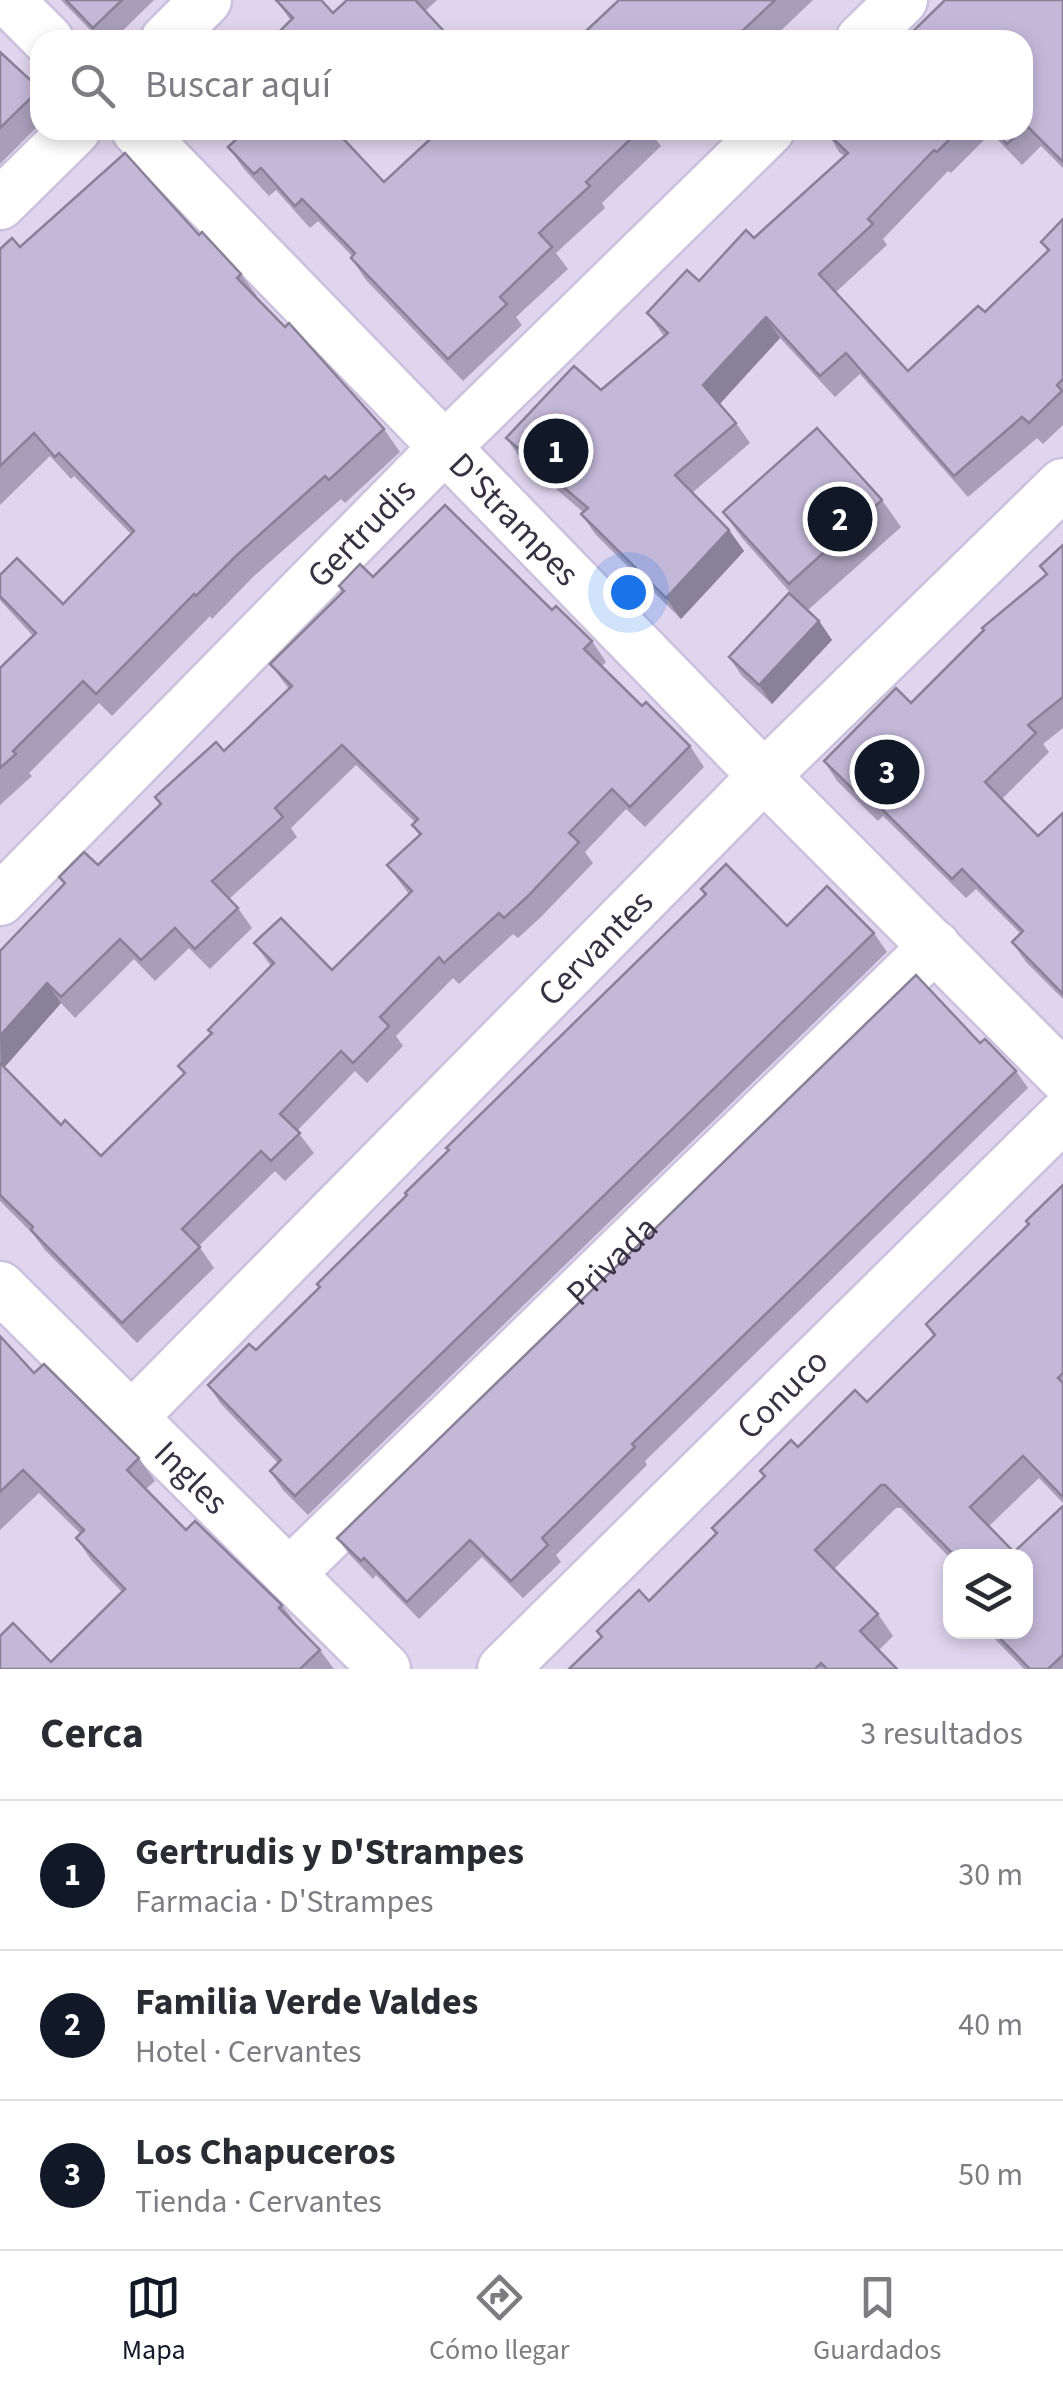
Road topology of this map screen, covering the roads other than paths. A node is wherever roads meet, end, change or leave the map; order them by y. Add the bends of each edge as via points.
1 (8, 0) edge
2 (206, 0) edge
3 (902, 0) edge
4 (38, 30) edge
5 (176, 30) edge
6 (871, 30) edge
7 (65, 140) edge
8 (147, 140) edge
9 (759, 140) edge
10 (0, 204) edge
11 (444, 448) junction
12 (1063, 484) edge
13 (764, 776) junction
14 (0, 900) edge
15 (935, 946) junction
16 (1063, 1076) edge
17 (1063, 1116) edge
18 (0, 1287) edge
19 (132, 1416) junction
20 (290, 1574) junction
21 (385, 1669) edge
22 (503, 1669) edge

1 - 4 street
2 - 5 street
3 - 6 street
7 - 10 street
8 - 11 street, D'Strampes
9 - 11 street, Gertrudis
11 - 13 street, D'Strampes
11 - 14 street, Gertrudis
12 - 13 street, Cervantes
13 - 15 street, D'Strampes
13 - 19 street, Cervantes
15 - 16 street, D'Strampes
15 - 20 street, Privada
17 - 22 street, Conuco
18 - 19 street, Ingles
19 - 20 street, Ingles
20 - 21 street, Ingles

